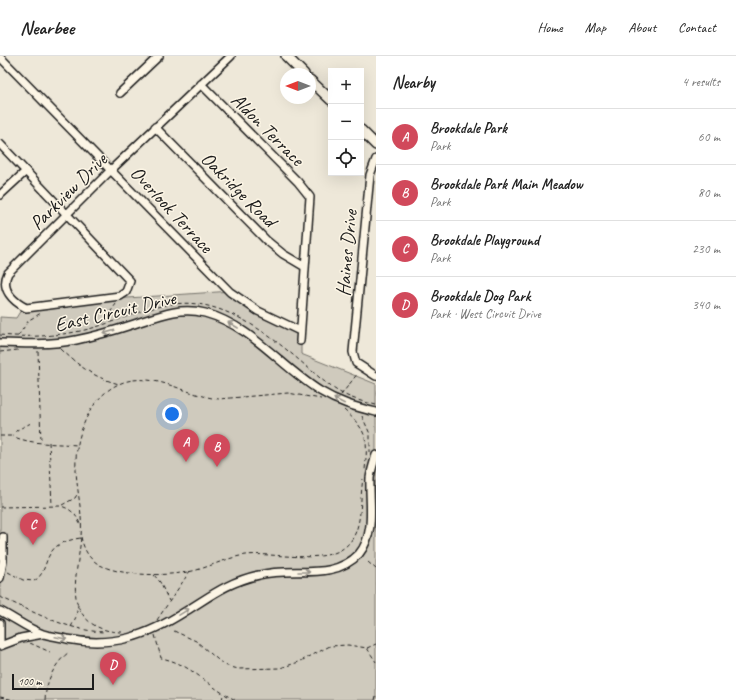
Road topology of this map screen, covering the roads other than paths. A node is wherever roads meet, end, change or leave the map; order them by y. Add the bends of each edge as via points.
1 (159, 56) edge
2 (231, 56) edge
3 (286, 56) edge
4 (0, 57) edge
5 (298, 68) edge
6 (201, 84) junction
7 (316, 86) edge
8 (120, 93) dead end
9 (328, 97) edge
10 (155, 127) junction
11 (364, 133) edge
12 (0, 144) edge
13 (376, 145) edge
14 (376, 159) edge
15 (112, 169) junction
16 (26, 171) junction
17 (0, 195) edge
18 (67, 214) junction
19 (305, 267) junction
20 (300, 331) junction
21 (300, 341) dead end
22 (0, 343) edge
23 (376, 376) edge
24 (376, 412) edge
25 (373, 455) edge
26 (3, 537) dead end
27 (0, 578) edge
28 (0, 611) edge
29 (0, 623) edge
30 (42, 634) junction
31 (0, 646) edge

1 - 8 street
2 - 6 street, Parkview Drive
3 - 5 main road
4 - 15 street, Overlook Terrace
6 - 10 street, Parkview Drive
6 - 19 street, Aldon Terrace via 310,197
7 - 9 main road
10 - 15 street, Parkview Drive
10 - 19 street, Oakridge Road via 266,240
11 - 13 main road
12 - 16 street
14 - 23 street, Haines Drive via 370,175 353,352 354,360
15 - 18 street, Parkview Drive
15 - 20 street, Overlook Terrace via 230,292 258,311
16 - 17 street
16 - 18 street
18 - 18 street, Parkview Drive via 130,281 126,292 120,296 26,308 13,300 5,288 8,273
19 - 20 street
20 - 21 street
24 -> 22 street, East Circuit Drive via 343,403 319,390 247,333 224,320 189,310 176,311 106,333 56,342
30 -> 25 street via 86,643 110,642 154,630 216,590 239,580 260,574 324,572 344,566 368,542 372,524 370,477
26 - 27 street
28 - 30 street
29 - 31 street
30 - 31 street

